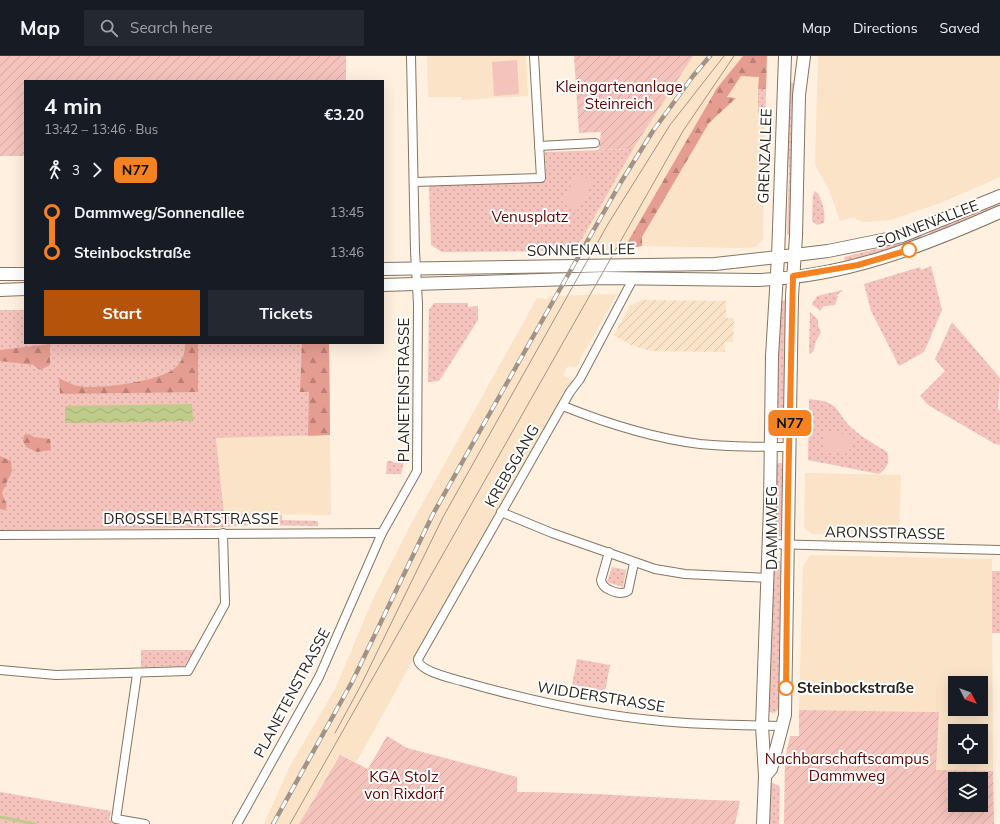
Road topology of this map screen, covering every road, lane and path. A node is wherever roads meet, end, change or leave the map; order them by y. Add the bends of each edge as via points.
1 (411, 56) edge
2 (534, 56) edge
3 (785, 56) edge
4 (804, 56) edge
5 (595, 143) dead end
6 (539, 146) junction
7 (414, 182) junction
8 (1000, 196) edge
9 (1000, 212) edge
10 (828, 251) junction
11 (794, 255) junction
12 (778, 257) junction
13 (384, 269) edge
14 (416, 269) junction
15 (831, 270) junction
16 (0, 274) edge
17 (24, 274) edge
18 (793, 276) junction
19 (777, 278) junction
20 (633, 279) junction
21 (384, 284) edge
22 (417, 284) junction
23 (24, 289) edge
24 (0, 290) edge
25 (563, 406) junction
26 (771, 447) junction
27 (789, 447) junction
28 (502, 512) junction
29 (223, 533) junction
30 (382, 533) junction
31 (0, 535) edge
32 (769, 544) junction
33 (787, 545) junction
34 (1000, 550) edge
35 (609, 552) junction
36 (634, 563) junction
37 (767, 578) junction
38 (420, 667) joint
39 (0, 670) edge
40 (137, 674) junction
41 (762, 726) junction
42 (783, 726) junction
43 (765, 776) junction
44 (145, 824) edge
45 (237, 824) edge
46 (764, 824) edge

1 - 7 street, PLANETENSTRASSE
2 - 6 street
3 - 12 main road, GRENZALLEE
4 - 11 main road via 799,95
5 - 6 street
6 - 7 street via 541,178
7 - 14 street, PLANETENSTRASSE
8 - 10 main road, SONNENALLEE via 902,236
9 - 15 main road, SONNENALLEE via 923,246
10 - 11 main road, SONNENALLEE
10 - 15 main road
11 - 12 main road, SONNENALLEE
11 - 18 main road, DAMMWEG
12 - 14 main road, SONNENALLEE via 716,264
12 - 19 main road, GRENZALLEE
13 - 14 main road, SONNENALLEE
14 - 22 street, PLANETENSTRASSE
15 - 18 main road, SONNENALLEE
16 - 17 main road
18 - 19 main road, SONNENALLEE
18 - 27 main road, DAMMWEG
19 - 20 main road, SONNENALLEE
19 - 26 main road, DAMMWEG via 772,356
20 - 22 main road, SONNENALLEE
20 - 25 street, KREBSGANG
21 - 22 main road, SONNENALLEE
22 - 30 street, PLANETENSTRASSE via 417,471
23 - 24 main road
25 - 26 street via 614,426 650,436 701,444
25 - 28 street, KREBSGANG
26 - 27 street
26 - 32 main road, DAMMWEG
27 - 33 main road, DAMMWEG
28 - 35 street via 552,533
28 - 38 street, KREBSGANG via 418,659
29 - 30 street, DROSSELBARTSTRASSE
29 - 31 street, DROSSELBARTSTRASSE
29 - 40 street via 225,604 190,669 184,673
30 - 45 street, PLANETENSTRASSE via 319,677
32 - 33 street, ARONSSTRASSE
32 - 37 main road, DAMMWEG
33 - 34 street, ARONSSTRASSE
33 - 42 main road, DAMMWEG via 786,701
35 - 36 street
35 - 36 street via 601,580 605,589 623,593 628,591
36 - 37 street via 655,570 684,574
37 - 41 main road, DAMMWEG
38 - 41 street, WIDDERSTRASSE via 513,696 585,711 660,721
39 - 40 street via 56,675
40 - 44 street via 116,819
41 - 42 street, WIDDERSTRASSE
41 - 43 main road, DAMMWEG
42 - 43 main road, DAMMWEG via 770,769
43 - 46 main road, DAMMWEG

